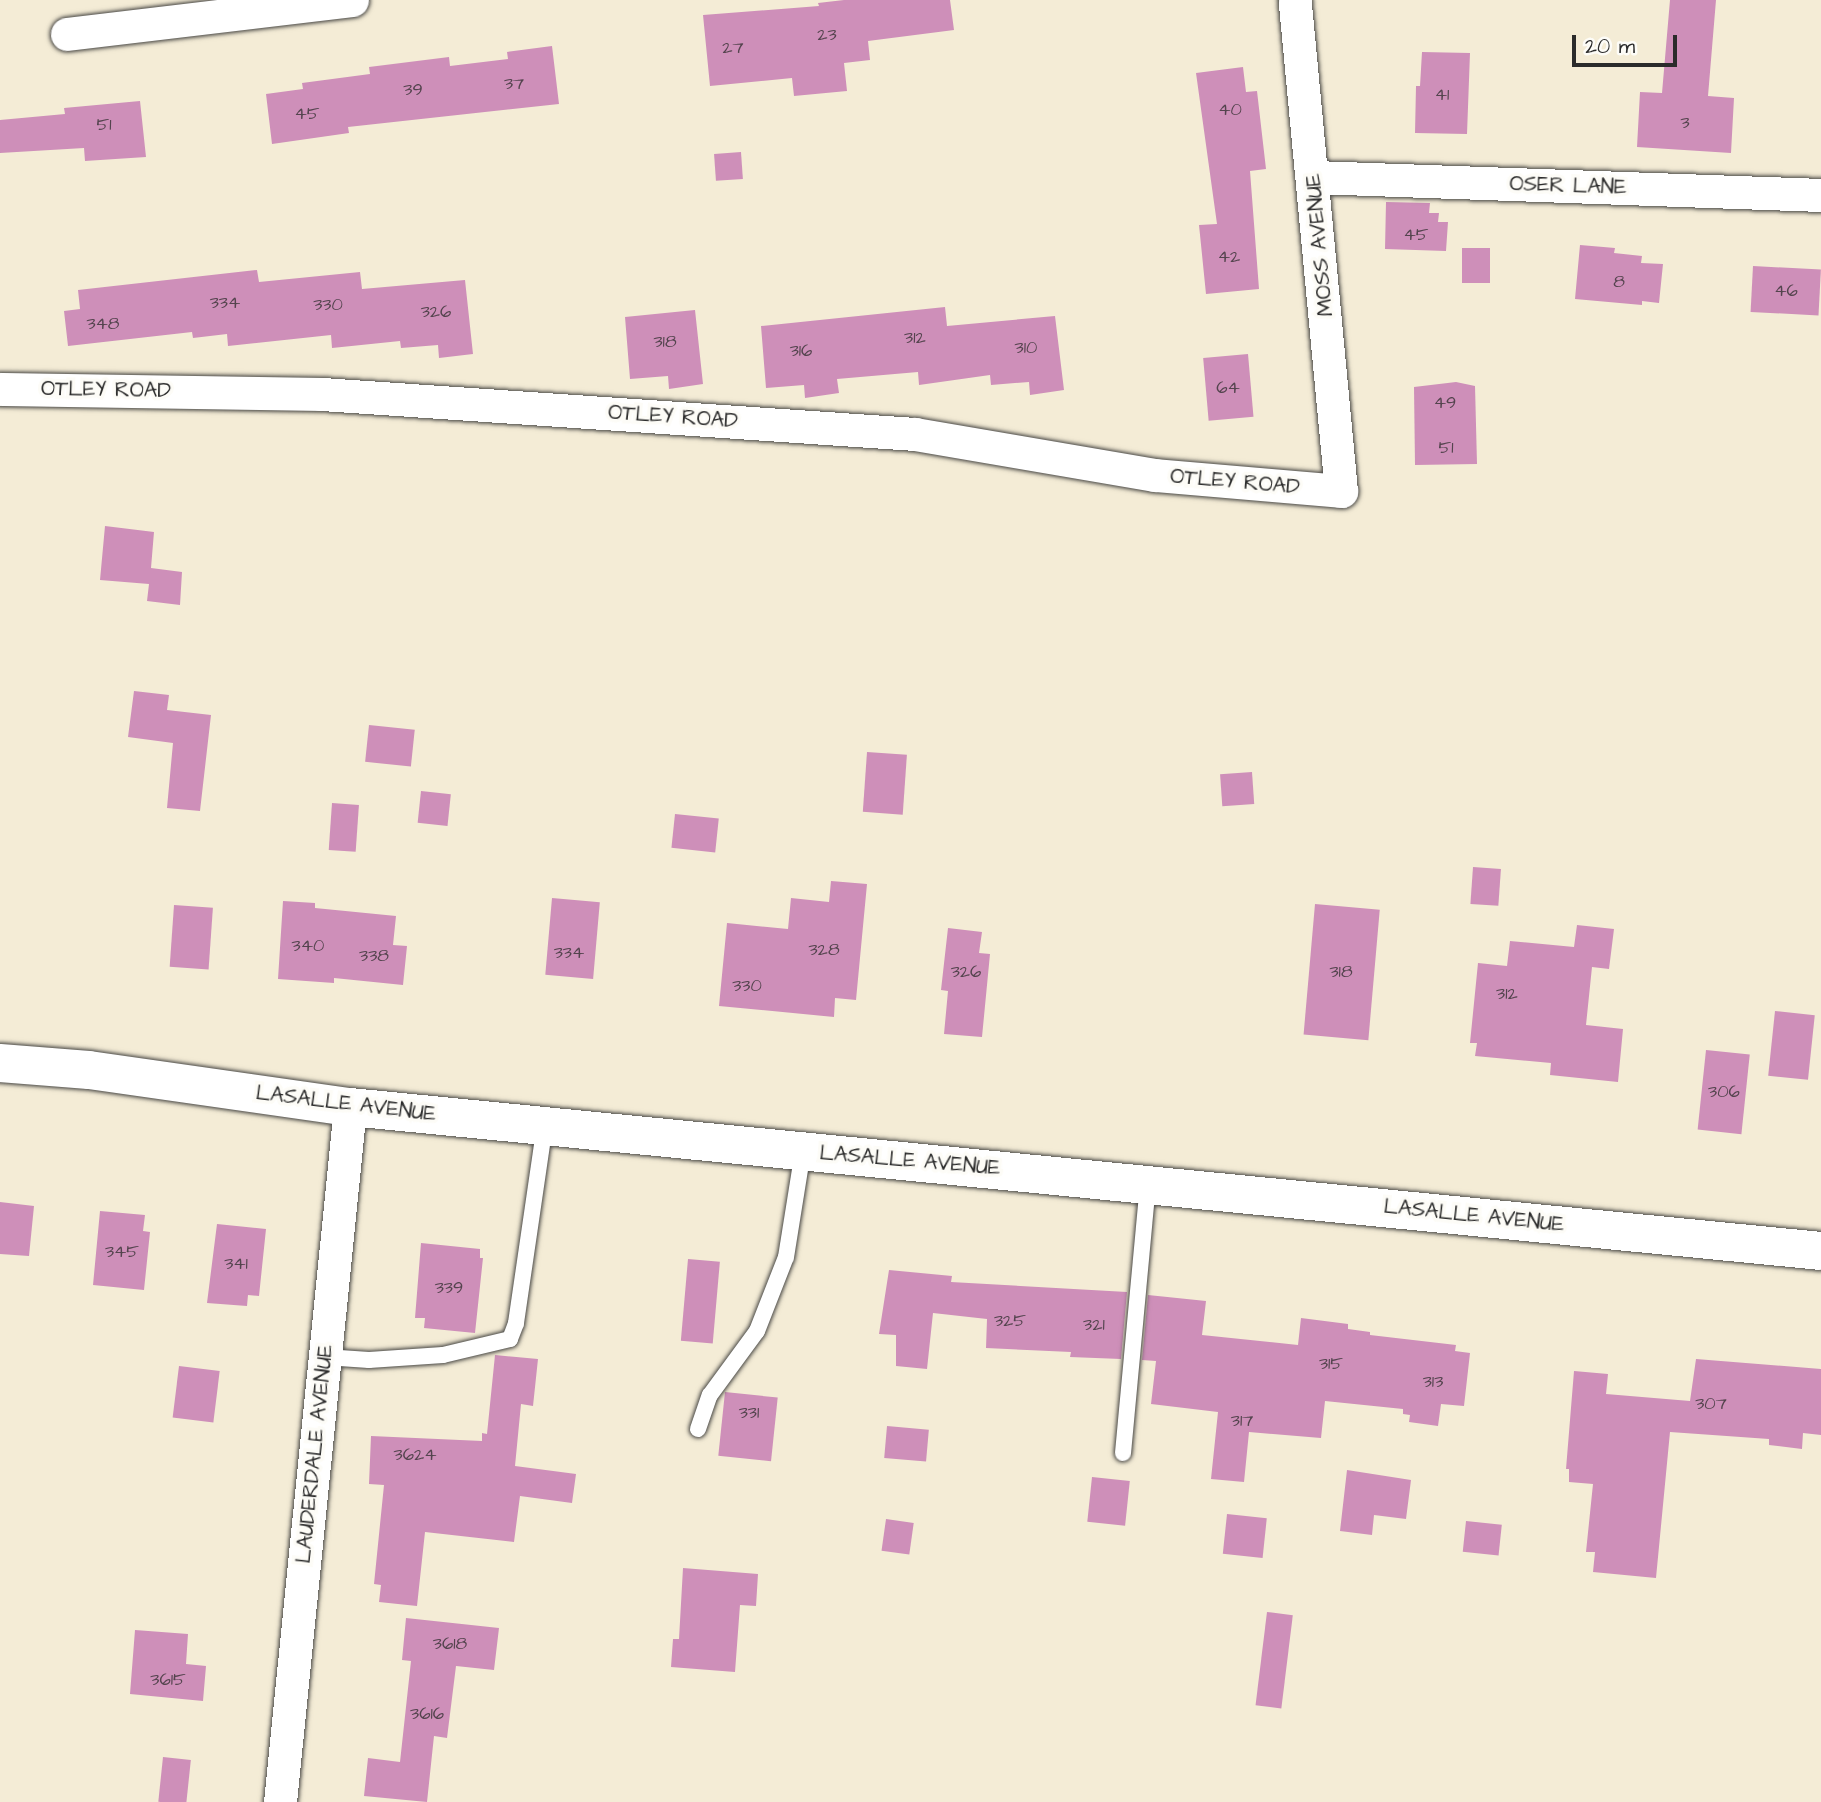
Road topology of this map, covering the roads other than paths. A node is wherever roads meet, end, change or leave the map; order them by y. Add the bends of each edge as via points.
1 (352, 0) edge
2 (1295, 0) edge
3 (67, 34) dead end
4 (1314, 177) junction
5 (1821, 195) edge
6 (0, 389) edge
7 (1341, 491) joint
8 (0, 1063) edge
9 (350, 1107) junction
10 (545, 1125) junction
11 (803, 1151) junction
12 (1149, 1183) junction
13 (1821, 1251) edge
14 (325, 1357) junction
15 (698, 1429) dead end
16 (1123, 1453) dead end
17 (280, 1802) edge

1 - 3 street
2 - 4 street, MOSS AVENUE
4 - 5 street, OSER LANE
4 - 7 street, MOSS AVENUE
6 - 7 street, OTLEY ROAD via 322,394 915,434 1155,475
8 - 9 main road, LASALLE AVENUE via 89,1070
9 - 10 main road, LASALLE AVENUE
9 - 14 street, LAUDERDALE AVENUE
10 - 11 main road, LASALLE AVENUE
10 - 14 lane via 510,1339 443,1356
11 - 12 main road, LASALLE AVENUE
11 - 15 lane via 786,1257 757,1331 710,1395
12 - 13 main road, LASALLE AVENUE
12 - 16 lane
14 - 17 street, LAUDERDALE AVENUE

